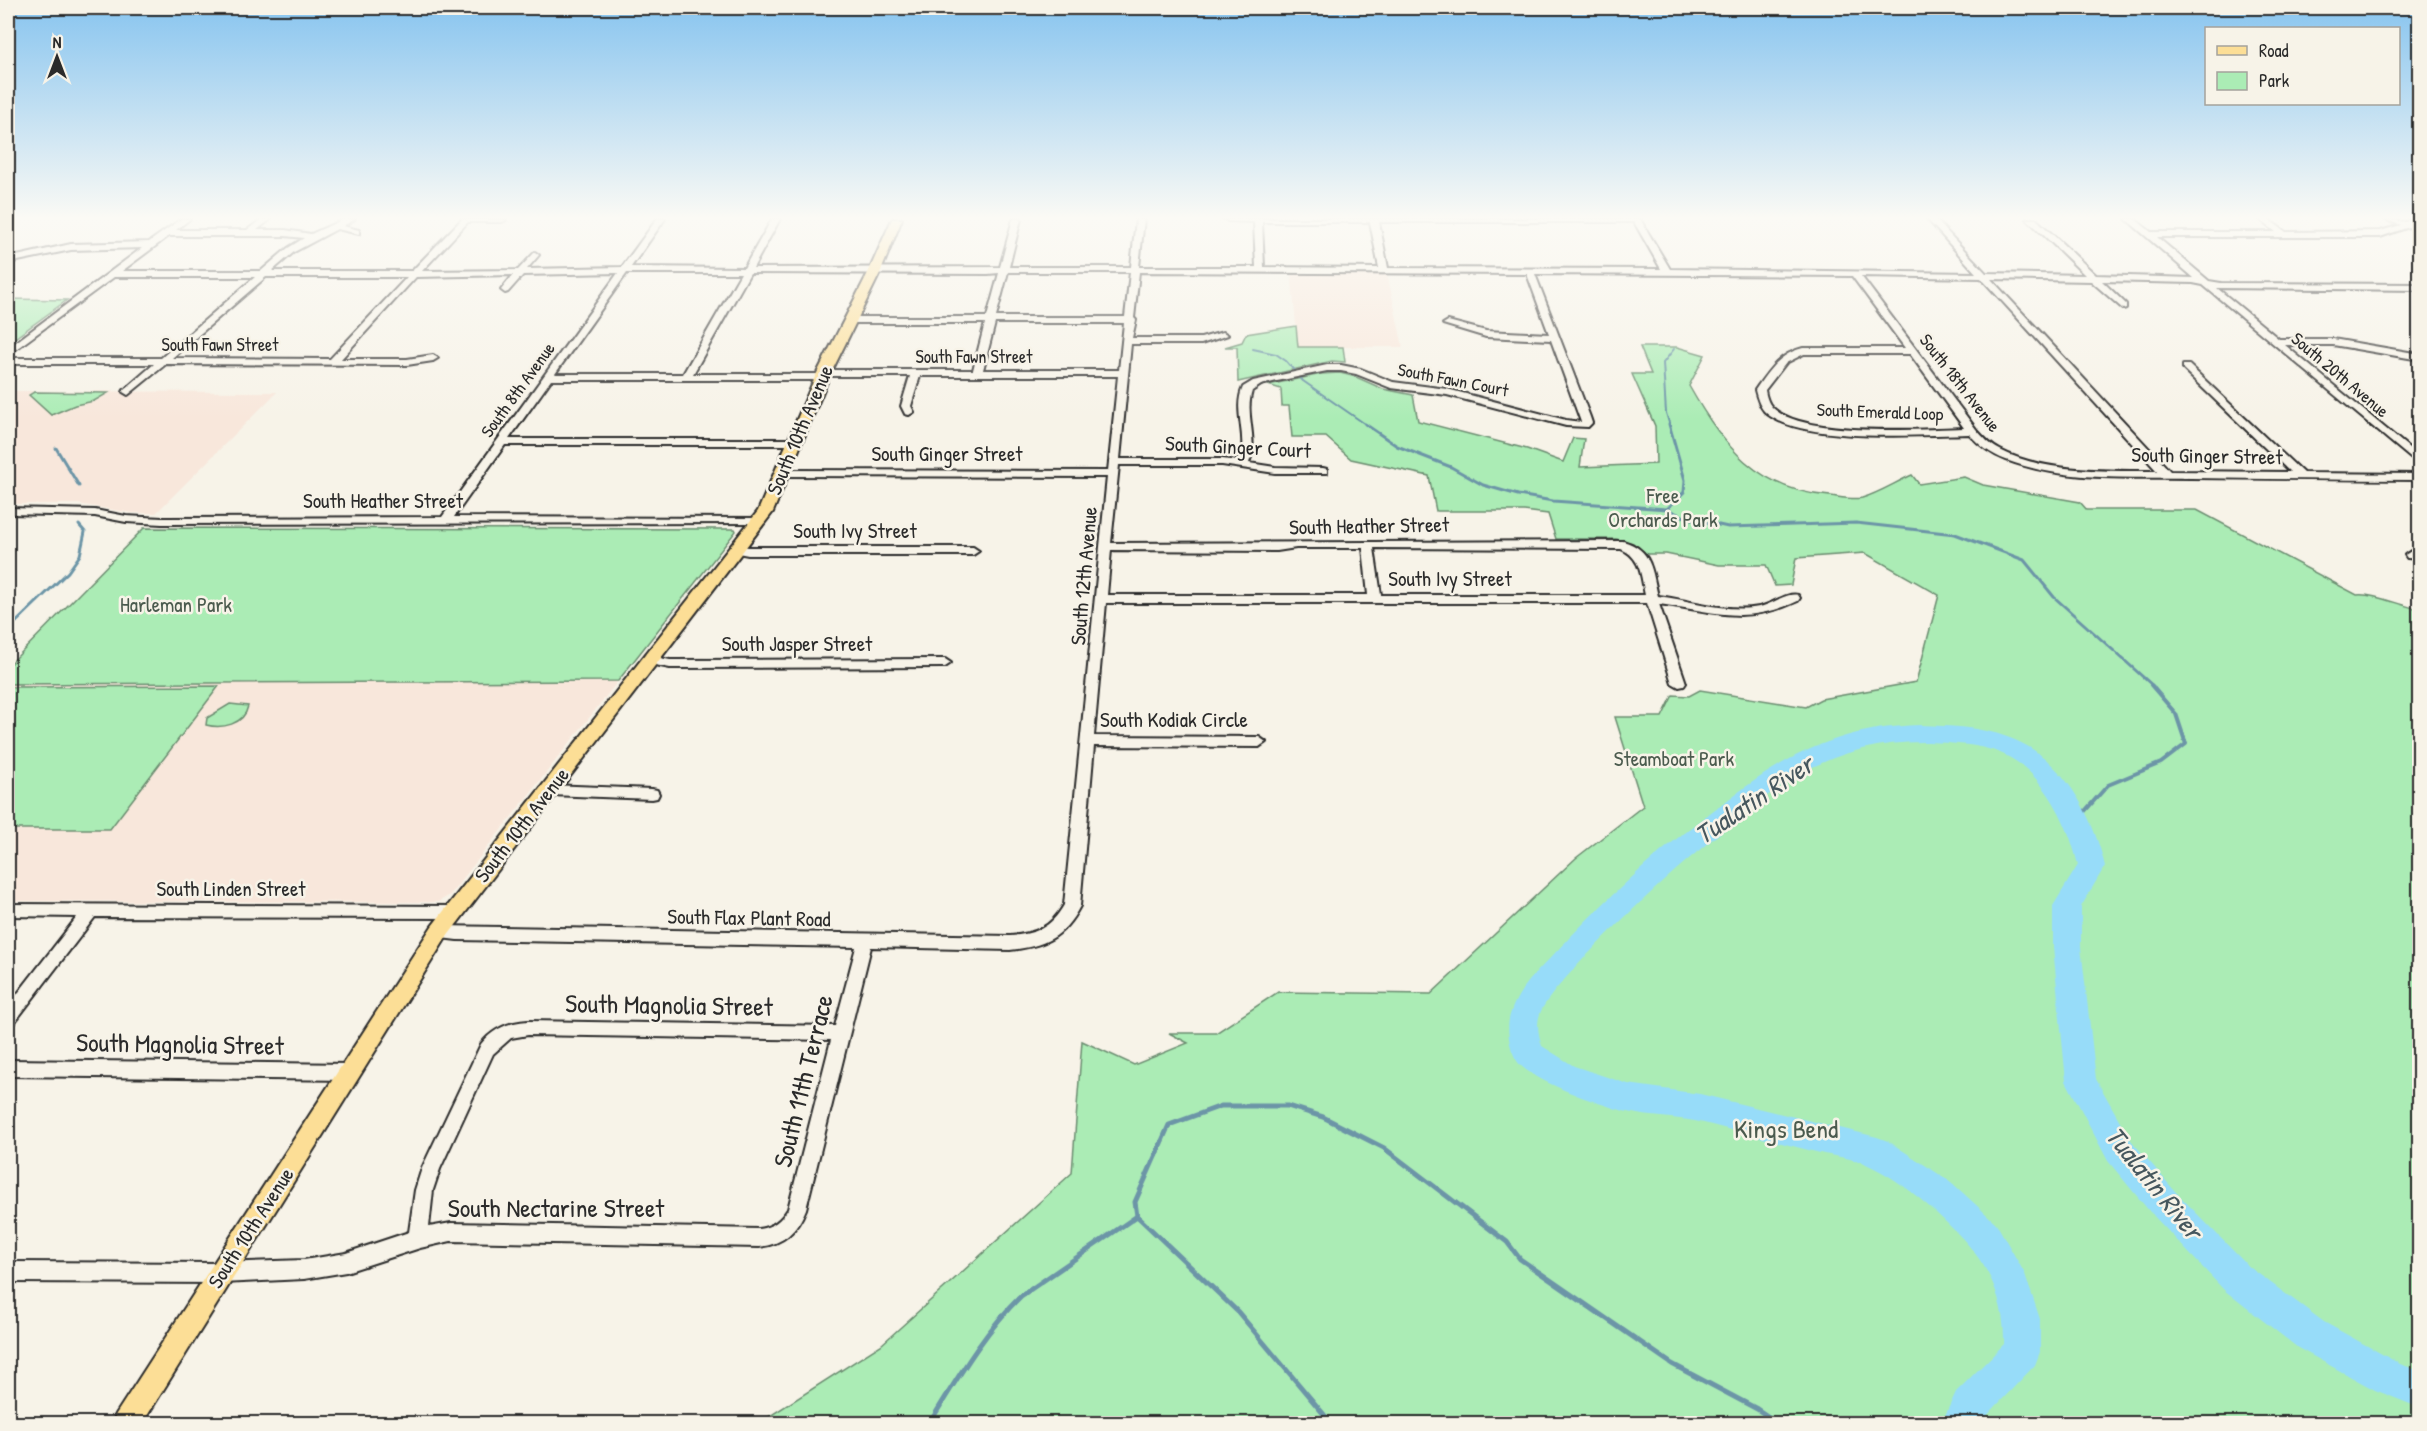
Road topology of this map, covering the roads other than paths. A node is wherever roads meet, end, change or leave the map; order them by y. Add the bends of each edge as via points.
1 (97, 286) edge
2 (250, 286) edge
3 (403, 286) edge
4 (509, 286) edge
5 (613, 286) edge
6 (738, 286) edge
7 (867, 286) edge
8 (1000, 286) edge
9 (1134, 286) edge
10 (1536, 286) edge
11 (1864, 286) edge
12 (1993, 286) edge
13 (2102, 286) edge
14 (2210, 286) edge
15 (2220, 286) edge
16 (2420, 287) edge
17 (505, 290) dead end
18 (2123, 306) dead end
19 (850, 320) junction
20 (990, 320) junction
21 (1131, 320) junction
22 (1448, 324) dead end
23 (2012, 326) dead end
24 (2029, 326) junction
25 (1223, 335) dead end
26 (1555, 337) junction
27 (1128, 341) junction
28 (2276, 342) junction
29 (1913, 351) junction
30 (8, 352) edge
31 (2420, 357) edge
32 (433, 358) dead end
33 (8, 362) edge
34 (163, 362) junction
35 (333, 362) junction
36 (2186, 367) dead end
37 (977, 373) junction
38 (1125, 373) junction
39 (916, 374) junction
40 (823, 375) junction
41 (548, 377) junction
42 (686, 377) junction
43 (2069, 387) dead end
44 (2085, 387) junction
45 (128, 392) dead end
46 (909, 412) dead end
47 (1972, 431) junction
48 (502, 442) junction
49 (795, 442) junction
50 (1998, 452) joint
51 (2420, 463) edge
52 (1244, 464) junction
53 (1114, 468) junction
54 (1323, 471) dead end
55 (782, 473) junction
56 (2167, 475) junction
57 (2300, 476) junction
58 (2420, 477) edge
59 (8, 511) edge
60 (759, 520) junction
61 (445, 521) junction
62 (1368, 544) junction
63 (1106, 546) junction
64 (737, 549) junction
65 (973, 551) dead end
66 (1794, 598) dead end
67 (1102, 599) junction
68 (1375, 599) junction
69 (1653, 599) junction
70 (650, 660) junction
71 (945, 663) dead end
72 (1679, 683) dead end
73 (1089, 741) junction
74 (1259, 742) dead end
75 (550, 790) junction
76 (652, 794) dead end
77 (8, 910) edge
78 (91, 910) junction
79 (454, 912) junction
80 (1055, 931) joint
81 (439, 932) junction
82 (865, 941) junction
83 (8, 1018) edge
84 (842, 1033) junction
85 (8, 1068) edge
86 (351, 1072) junction
87 (783, 1230) joint
88 (418, 1238) junction
89 (8, 1272) edge
90 (222, 1273) junction
91 (126, 1424) edge

1 - 30 street
2 - 34 street
3 - 35 street
4 - 17 street
5 - 41 street, South 8th Avenue
6 - 42 street
7 - 19 main road, South 10th Avenue
8 - 20 street
9 - 21 street, South 12th Avenue
10 - 26 street
11 - 29 street, South 18th Avenue
12 - 24 street
13 - 18 street
14 - 28 street, South 20th Avenue
15 - 16 street
19 - 20 street
19 - 40 main road, South 10th Avenue
20 - 21 street
20 - 37 street
21 - 27 street, South 12th Avenue
22 - 26 street via 1486,334
23 - 24 street
24 - 44 street
25 - 27 street via 1194,341
26 - 52 street, South Fawn Court via 1586,417 1584,425 1447,392 1391,385 1358,371 1335,368 1282,377 1247,389 1244,398 1248,453
27 - 38 street, South 12th Avenue
28 - 31 street via 2333,342
28 - 51 street, South 20th Avenue
29 - 47 street, South 18th Avenue
29 - 47 street, South Emerald Loop via 1790,354 1781,360 1760,390 1762,402 1785,420 1810,428
32 - 35 street, South Fawn Street
33 - 34 street, South Fawn Street
34 - 35 street, South Fawn Street
34 - 45 street
36 - 57 street
37 - 38 street, South Fawn Street
37 - 39 street, South Fawn Street
38 - 53 street, South 12th Avenue
39 - 40 street, South Fawn Street
39 - 46 street via 906,406
40 - 42 street, South Fawn Street
40 - 49 main road, South 10th Avenue
41 - 42 street, South Fawn Street
41 - 48 street, South 8th Avenue
43 - 44 street
44 - 56 street
47 - 50 street, South 18th Avenue
48 - 49 street
48 - 61 street, South 8th Avenue
49 - 55 main road, South 10th Avenue
50 - 56 street, South Ginger Street via 2033,464 2080,472
52 - 53 street, South Ginger Court
52 - 54 street, South Ginger Court via 1275,470
53 - 55 street, South Ginger Street
53 - 63 street, South 12th Avenue
55 - 60 main road, South 10th Avenue
56 - 57 street, South Ginger Street
57 - 58 street, South Ginger Street
59 - 61 street, South Heather Street via 84,512 162,521
60 - 61 street, South Heather Street
60 - 64 main road, South 10th Avenue
62 - 63 street, South Heather Street
62 - 68 street
62 - 69 street, South Heather Street via 1614,544 1632,549 1644,561
63 - 67 street, South 12th Avenue
64 - 65 street, South Ivy Street
64 - 70 main road, South 10th Avenue
66 - 69 street, South Ivy Street via 1778,607 1731,613
67 - 68 street, South Ivy Street
67 - 73 street, South 12th Avenue
68 - 69 street, South Ivy Street
69 - 72 street
70 - 71 street, South Jasper Street via 670,664
70 - 75 main road, South 10th Avenue
73 - 74 street, South Kodiak Circle
73 - 80 street, South 12th Avenue via 1072,906
75 - 76 street
75 - 79 main road, South 10th Avenue
77 - 78 street, South Linden Street
78 - 79 street, South Linden Street
78 - 83 street
79 - 81 main road, South 10th Avenue
80 - 82 street, South Flax Plant Road via 1018,943
81 - 82 street, South Flax Plant Road
81 - 86 main road, South 10th Avenue
82 - 84 street, South 11th Terrace
84 - 87 street, South 11th Terrace via 797,1209
84 - 88 street, South Magnolia Street via 520,1028 497,1038 486,1051 431,1168
85 - 86 street, South Magnolia Street
86 - 90 main road, South 10th Avenue
87 - 88 street, South Nectarine Street via 762,1238 451,1232
88 - 90 street, South Nectarine Street via 320,1268
89 - 90 street, South Nectarine Street
90 - 91 main road, South 10th Avenue

